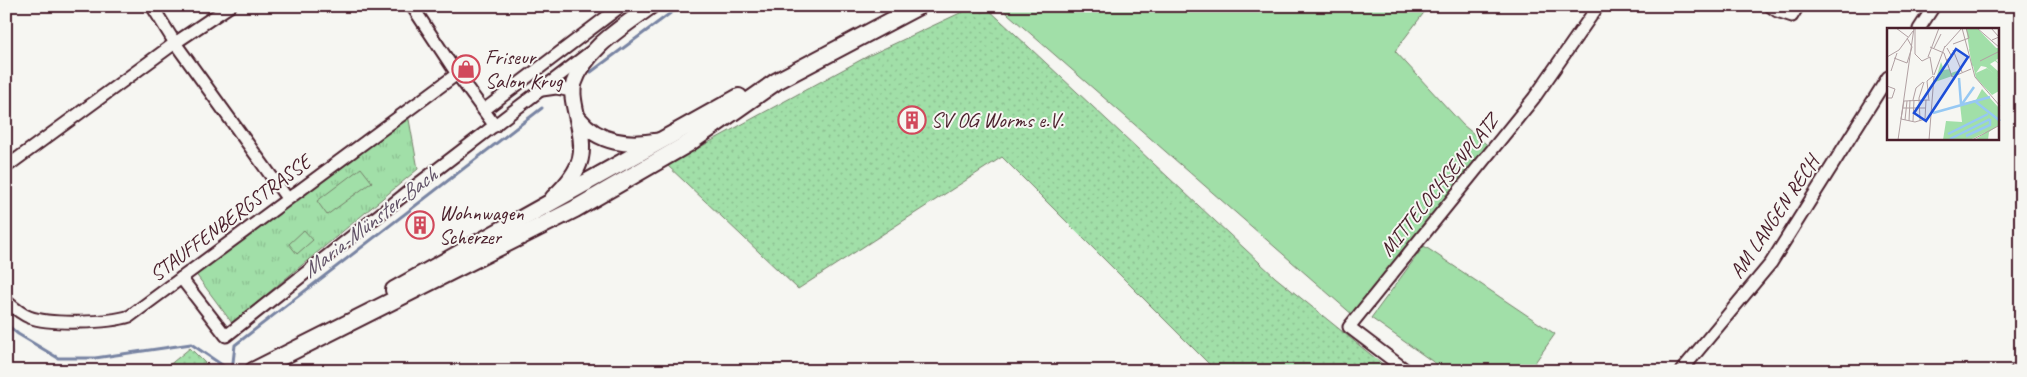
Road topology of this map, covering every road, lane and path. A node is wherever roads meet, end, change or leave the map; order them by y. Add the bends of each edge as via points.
1 (152, 6) edge
2 (230, 6) edge
3 (412, 6) edge
4 (621, 6) edge
5 (651, 6) edge
6 (908, 6) edge
7 (919, 6) edge
8 (1598, 6) edge
9 (1770, 6) edge
10 (1798, 6) edge
11 (1934, 6) edge
12 (1920, 28) edge
13 (862, 33) junction
14 (175, 43) junction
15 (597, 48) junction
16 (458, 74) junction
17 (1887, 79) edge
18 (542, 90) junction
19 (572, 91) junction
20 (484, 110) junction
21 (577, 118) junction
22 (495, 126) junction
23 (663, 140) junction
24 (6, 167) edge
25 (287, 198) junction
26 (546, 204) junction
27 (181, 278) junction
28 (6, 302) edge
29 (260, 367) edge
30 (2021, 367) edge
31 (1407, 371) edge
32 (1681, 371) edge
33 (2016, 371) edge

1 - 14 street
2 - 14 street
3 - 16 street
4 - 20 street
5 - 15 street
6 - 13 main road
7 - 13 main road
8 - 31 street, MITTELOCHSENPLATZ via 1534,98 1349,327
9 - 10 street via 1792,16
11 - 12 street
13 - 23 main road
13 - 29 main road via 778,81 689,143 576,209
14 - 24 street
14 - 25 street
15 - 18 street
15 - 19 street via 580,69
16 - 20 street
16 - 25 street, STAUFFENBERGSTRASSE
17 - 32 street, AM LANGEN RECH via 1771,263
18 - 19 street
18 - 22 street
19 - 21 street
20 - 22 street
21 - 23 street via 591,132 613,142 632,144
21 - 26 street via 583,141 580,161 565,187
22 - 27 street via 226,336
23 - 26 main road
25 - 27 street, STAUFFENBERGSTRASSE
26 - 29 main road
27 - 28 street, STAUFFENBERGSTRASSE via 130,316 119,320 46,320 29,317
30 - 33 street

